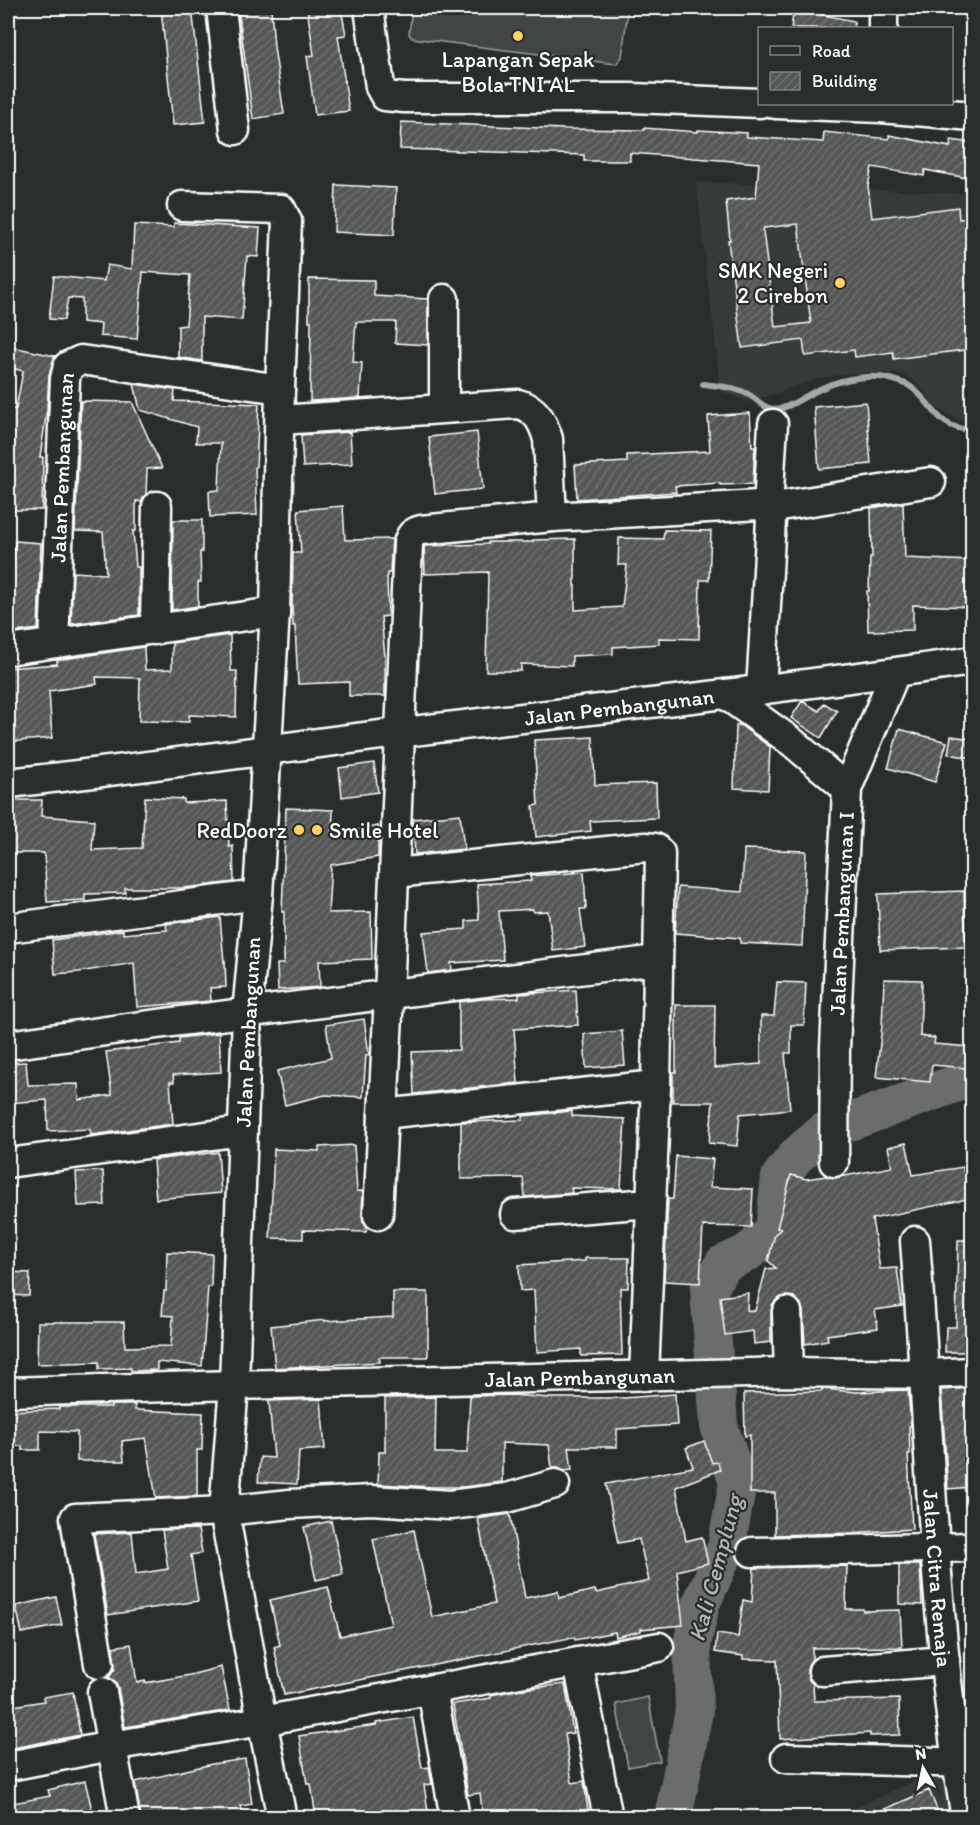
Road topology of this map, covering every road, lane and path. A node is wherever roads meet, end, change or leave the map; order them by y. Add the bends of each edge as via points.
1 (221, 8) edge
2 (369, 8) edge
3 (884, 8) edge
4 (883, 27) edge
5 (758, 103) edge
6 (828, 105) edge
7 (881, 106) edge
8 (972, 116) edge
9 (235, 130) dead end
10 (182, 206) dead end
11 (444, 299) dead end
12 (280, 389) junction
13 (444, 408) junction
14 (280, 420) junction
15 (773, 424) dead end
16 (931, 482) dead end
17 (157, 506) dead end
18 (768, 508) junction
19 (552, 517) junction
20 (275, 612) junction
21 (155, 630) junction
22 (54, 643) junction
23 (8, 650) edge
24 (972, 662) edge
25 (895, 673) junction
26 (760, 690) junction
27 (724, 694) junction
28 (401, 733) junction
29 (267, 751) junction
30 (8, 783) edge
31 (847, 789) junction
32 (395, 873) junction
33 (258, 895) junction
34 (8, 928) edge
35 (657, 960) junction
36 (389, 994) junction
37 (247, 1013) junction
38 (8, 1045) edge
39 (656, 1085) junction
40 (383, 1114) junction
41 (242, 1131) junction
42 (834, 1138) dead end
43 (8, 1163) edge
44 (651, 1203) junction
45 (515, 1214) dead end
46 (378, 1215) dead end
47 (915, 1241) dead end
48 (787, 1312) dead end
49 (789, 1372) junction
50 (972, 1372) edge
51 (926, 1374) junction
52 (644, 1376) junction
53 (234, 1385) junction
54 (8, 1392) edge
55 (555, 1484) dead end
56 (224, 1511) junction
57 (934, 1546) junction
58 (972, 1547) edge
59 (752, 1552) dead end
60 (659, 1647) dead end
61 (945, 1661) junction
62 (579, 1662) junction
63 (823, 1671) dead end
64 (432, 1689) junction
65 (262, 1721) junction
66 (111, 1746) junction
67 (786, 1758) dead end
68 (964, 1763) edge
69 (14, 1765) dead end
70 (125, 1818) edge
71 (282, 1818) edge
72 (455, 1818) edge
73 (608, 1818) edge
74 (966, 1818) edge

1 - 9 street
2 - 5 street via 380,87 385,96
3 - 4 street
6 - 7 street
7 - 8 street
10 - 12 street, Jalan Pembangunan via 281,209 287,221 288,238
11 - 13 street
12 - 14 street, Jalan Pembangunan
12 - 22 street, Jalan Pembangunan via 81,360 68,366
13 - 14 street
13 - 19 street via 518,404 532,409 548,439
14 - 20 street, Jalan Pembangunan
15 - 18 street
16 - 18 street
17 - 21 street
18 - 19 street
18 - 26 street via 771,520
19 - 28 street via 421,530 410,536
20 - 21 street
20 - 29 street, Jalan Pembangunan
21 - 22 street
22 - 23 street
24 - 25 street, Jalan Pembangunan
25 - 26 street, Jalan Pembangunan
25 - 31 street, Jalan Pembangunan I
26 - 27 street, Jalan Pembangunan
27 - 28 street, Jalan Pembangunan
27 - 31 street via 783,735
28 - 29 street, Jalan Pembangunan
28 - 32 street
29 - 30 street, Jalan Pembangunan
29 - 33 street, Jalan Pembangunan
31 - 42 street, Jalan Pembangunan I
32 - 35 street via 651,847 661,857
32 - 36 street
33 - 34 street
33 - 37 street, Jalan Pembangunan
35 - 36 street
35 - 39 street
36 - 37 street
36 - 40 street
37 - 38 street
37 - 41 street, Jalan Pembangunan
39 - 40 street
39 - 44 street
40 - 46 street
41 - 43 street
41 - 53 street, Jalan Pembangunan
44 - 45 street
44 - 52 street
47 - 51 street, Jalan Citra Remaja
48 - 49 street
49 - 51 street, Jalan Pembangunan
49 - 52 street, Jalan Pembangunan
50 - 51 street, Jalan Pembangunan
51 - 57 street, Jalan Citra Remaja
52 - 53 street, Jalan Pembangunan
53 - 54 street
53 - 56 street, Jalan Pembangunan
55 - 56 street via 507,1498 450,1504 371,1500
56 - 65 street, Jalan Pembangunan
56 - 66 street via 75,1518
57 - 58 street
57 - 59 street
57 - 61 street, Jalan Citra Remaja
60 - 62 street
61 - 63 street
61 - 68 street, Jalan Citra Remaja
62 - 64 street
62 - 73 street
64 - 65 street
64 - 72 street
65 - 66 street
65 - 71 street, Jalan Pembangunan
66 - 69 street
66 - 70 street
67 - 68 street
68 - 74 street, Jalan Citra Remaja

